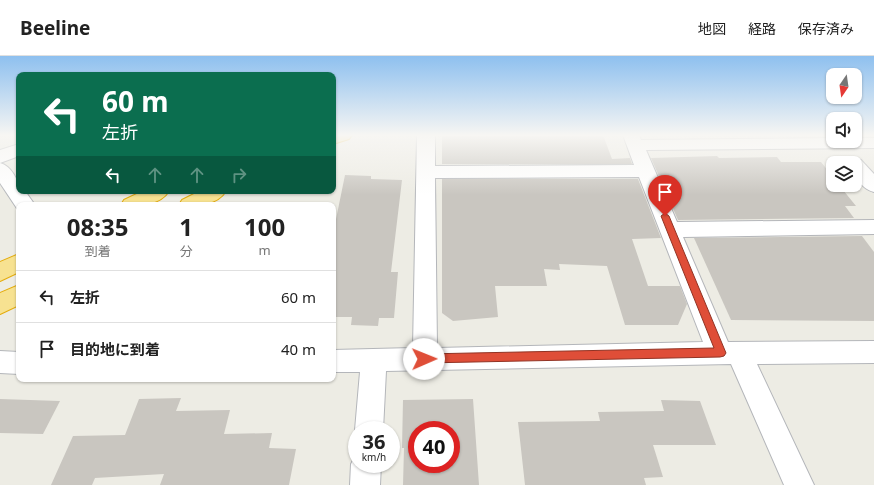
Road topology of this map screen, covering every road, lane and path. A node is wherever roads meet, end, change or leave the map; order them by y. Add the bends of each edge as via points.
1 (426, 155) edge
2 (640, 155) edge
3 (0, 169) edge
4 (647, 171) junction
5 (426, 172) junction
6 (862, 172) edge
7 (874, 186) edge
8 (16, 192) edge
9 (153, 194) edge
10 (210, 194) edge
11 (137, 202) edge
12 (195, 202) edge
13 (874, 227) edge
14 (671, 230) junction
15 (16, 264) edge
16 (0, 272) edge
17 (16, 296) edge
18 (0, 304) edge
19 (730, 353) junction
20 (873, 353) edge
21 (424, 359) junction
22 (374, 360) junction
23 (336, 361) edge
24 (0, 362) edge
25 (16, 363) edge
26 (370, 421) edge
27 (366, 473) edge
28 (365, 485) edge
29 (799, 485) edge

1 - 5 street
2 - 4 street
3 - 8 street
4 - 5 street
4 - 14 street
5 - 21 street
6 - 7 street
9 - 11 highway
10 - 12 highway
13 - 14 street
14 - 19 street
15 - 16 highway
17 - 18 highway
19 - 20 street
19 - 21 street
19 - 29 street
21 - 22 street
22 - 23 street
22 - 26 street
24 - 25 street
27 - 28 street

